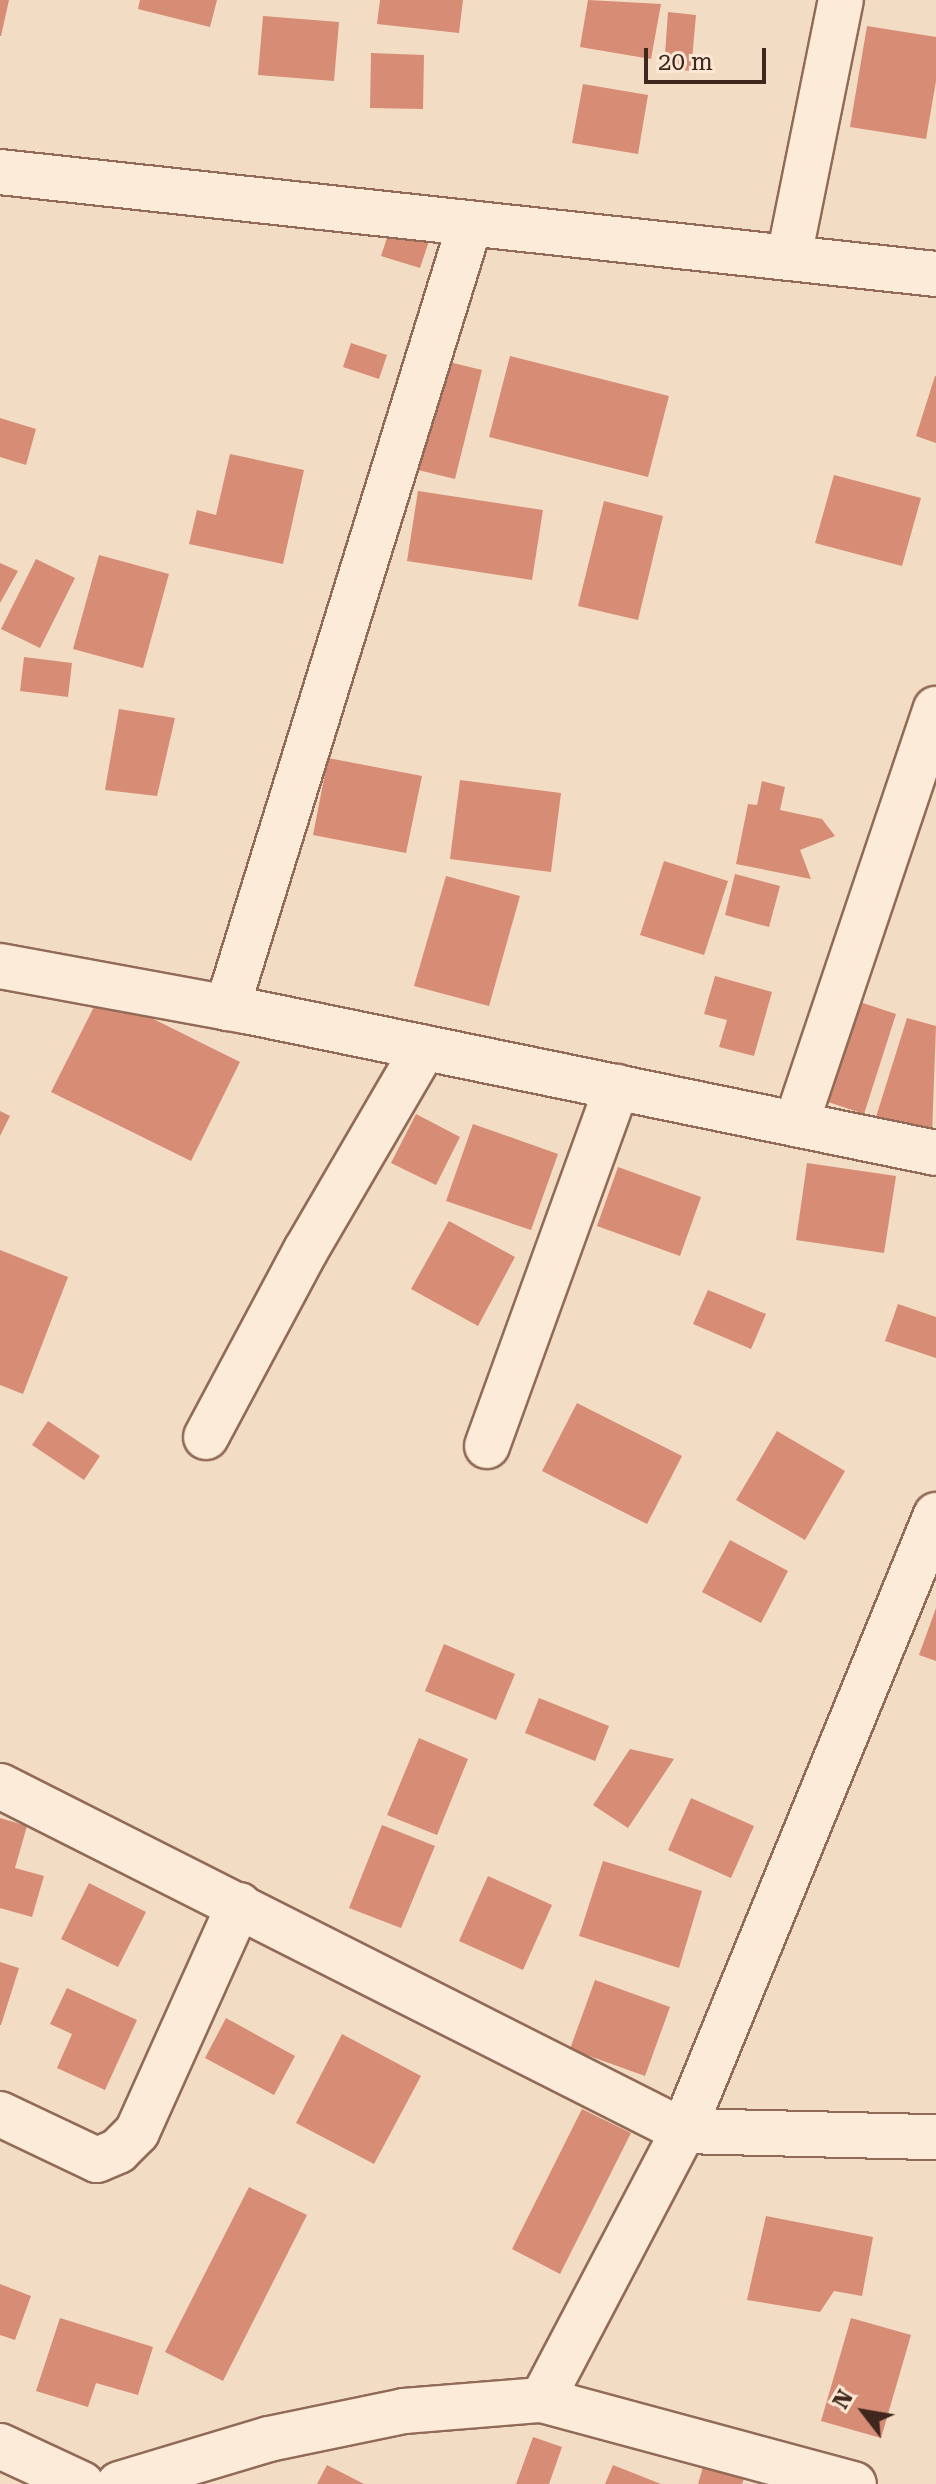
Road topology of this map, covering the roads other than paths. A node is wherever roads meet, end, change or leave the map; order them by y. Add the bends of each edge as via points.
1 (841, 0) edge
2 (0, 172) edge
3 (469, 227) junction
4 (789, 257) junction
5 (936, 274) edge
6 (936, 709) edge
7 (0, 966) edge
8 (227, 1008) junction
9 (424, 1048) junction
10 (617, 1087) junction
11 (796, 1124) junction
12 (936, 1153) edge
13 (206, 1437) dead end
14 (487, 1446) dead end
15 (933, 1534) edge
16 (0, 1786) edge
17 (239, 1905) junction
18 (0, 2114) edge
19 (683, 2131) junction
20 (936, 2137) edge
21 (542, 2400) junction
22 (0, 2446) edge
23 (82, 2484) edge
24 (119, 2484) edge
25 (854, 2484) edge

1 - 4 street
2 - 3 street
3 - 4 street
3 - 8 street
4 - 5 street
6 - 11 street
7 - 8 street
8 - 9 street
9 - 10 street
9 - 13 street via 306,1250
10 - 11 street
10 - 14 street
11 - 12 street
15 - 19 street
16 - 17 street
17 - 18 street via 137,2132 118,2151 97,2160
17 - 19 street
19 - 20 street
19 - 21 street
21 - 24 street via 404,2411 269,2439
21 - 25 street
22 - 23 street

